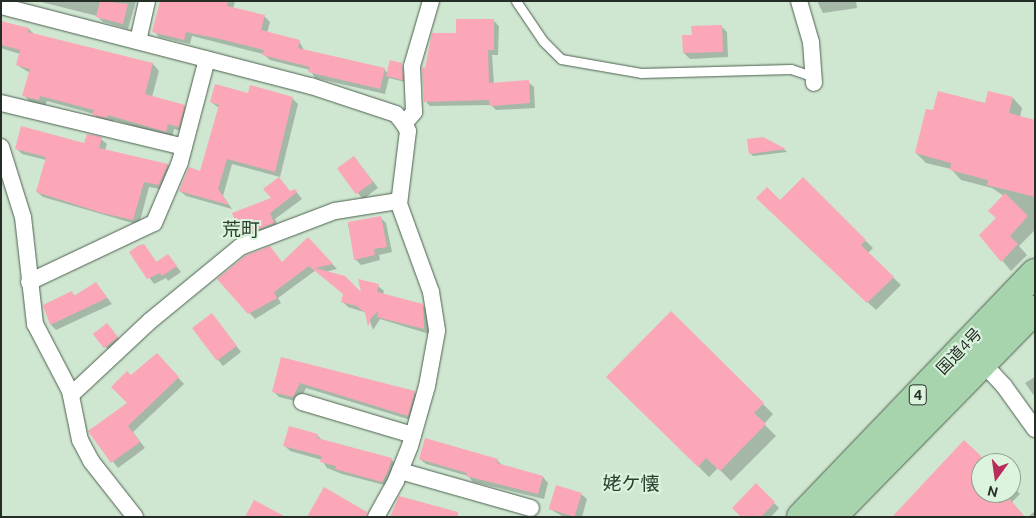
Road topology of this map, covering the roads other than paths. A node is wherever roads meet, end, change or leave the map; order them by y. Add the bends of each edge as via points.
1 (147, 1) edge
2 (431, 1) edge
3 (516, 1) edge
4 (799, 1) edge
5 (1, 6) edge
6 (138, 41) junction
7 (207, 59) junction
8 (814, 80) joint
9 (1, 103) edge
10 (404, 124) junction
11 (1, 147) edge
12 (184, 147) junction
13 (399, 201) junction
14 (1035, 272) edge
15 (29, 282) junction
16 (1035, 310) edge
17 (964, 346) junction
18 (984, 364) junction
19 (71, 395) junction
20 (302, 402) dead end
21 (1035, 429) edge
22 (413, 435) junction
23 (400, 471) junction
24 (531, 508) dead end
25 (136, 517) edge
26 (376, 517) edge
27 (801, 517) edge
28 (832, 517) edge

1 - 6 street
2 - 10 street via 411,71 414,112
3 - 8 lane via 555,56 568,60 641,73 791,69
4 - 8 street via 811,42
5 - 6 street
6 - 7 street
7 - 10 street via 312,86 396,114
7 - 12 street
9 - 12 street
10 - 13 street via 408,131
11 - 15 street via 23,217
12 - 15 street via 154,223
13 - 19 street via 335,211 240,247 150,322
13 - 22 street via 437,315 427,386
14 - 17 highway, 国道4号 / 4
15 - 19 street via 35,324
16 - 18 highway, 国道4号 / 4
17 - 18 street
17 - 27 highway, 国道4号 / 4
18 - 21 street
18 - 28 highway, 国道4号 / 4
19 - 25 street via 80,440 91,461
20 - 22 street
22 - 23 street
23 - 24 street
23 - 26 street

